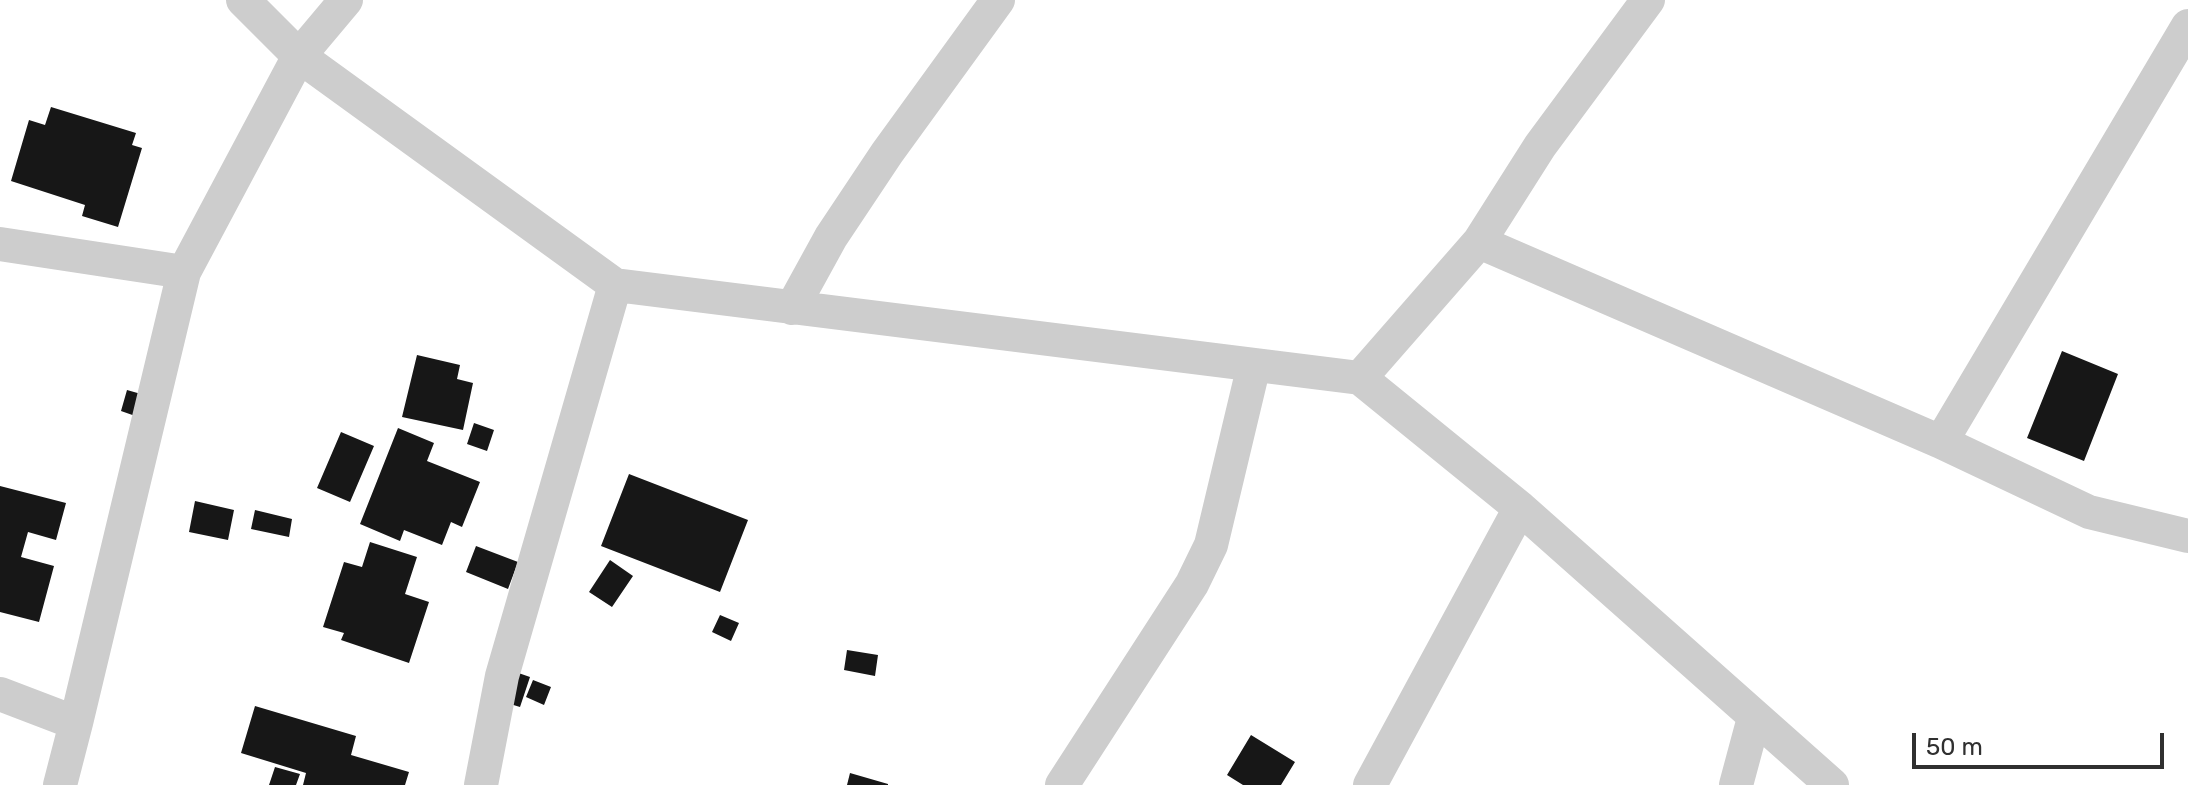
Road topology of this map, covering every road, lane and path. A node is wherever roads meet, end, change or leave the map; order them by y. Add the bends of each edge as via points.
1 (243, 0) edge
2 (346, 0) edge
3 (998, 0) edge
4 (1648, 0) edge
5 (2188, 26) edge
6 (299, 56) junction
7 (1479, 242) junction
8 (0, 244) edge
9 (184, 272) junction
10 (615, 285) junction
11 (792, 308) junction
12 (1254, 365) junction
13 (1360, 378) junction
14 (1941, 442) junction
15 (1520, 508) junction
16 (2188, 536) edge
17 (0, 694) edge
18 (1754, 718) junction
19 (76, 723) junction
20 (60, 785) edge
21 (481, 785) edge
22 (1062, 785) edge
23 (1370, 785) edge
24 (1736, 785) edge
25 (1832, 785) edge

1 - 6 street
2 - 6 street
3 - 11 street via 887,153
4 - 7 street via 1540,146
5 - 14 street
6 - 9 street
6 - 10 street
7 - 13 street
7 - 14 street
8 - 9 street
9 - 19 street
10 - 11 street
10 - 21 street via 502,676
11 - 12 street
12 - 13 street
12 - 22 street via 1211,545 1192,584
13 - 15 street
14 - 16 street via 2089,512
15 - 18 street
15 - 23 street
17 - 19 street
18 - 24 street
18 - 25 street
19 - 20 street

